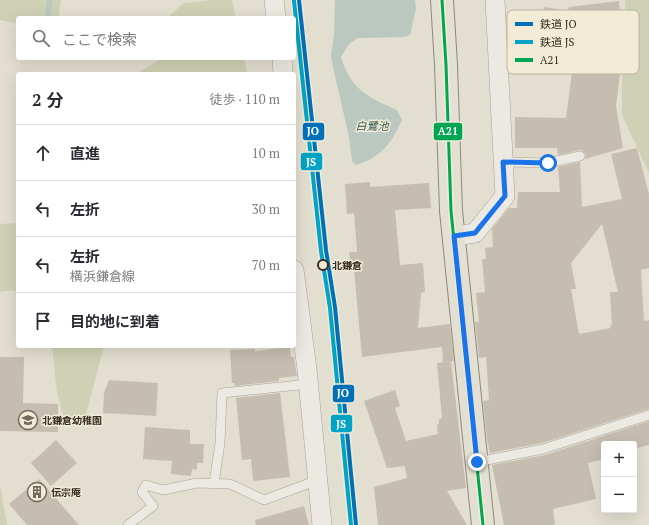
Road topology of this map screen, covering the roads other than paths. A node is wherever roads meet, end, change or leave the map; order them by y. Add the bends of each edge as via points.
1 (274, 0) edge
2 (442, 0) edge
3 (495, 0) edge
4 (276, 16) edge
5 (282, 60) edge
6 (283, 72) edge
7 (580, 156) dead end
8 (503, 162) junction
9 (454, 236) junction
10 (296, 304) edge
11 (297, 321) edge
12 (309, 384) junction
13 (649, 415) edge
14 (477, 462) junction
15 (318, 480) junction
16 (214, 483) junction
17 (128, 525) edge
18 (322, 525) edge
19 (483, 525) edge

1 - 4 street
2 - 9 main road
3 - 8 street
5 - 6 street
7 - 8 lane via 548,163
8 - 9 street via 505,196 475,233
9 - 14 main road
10 - 11 street
11 - 12 street
12 - 15 street
12 - 16 lane via 222,393 220,443
13 - 14 lane via 543,449
14 - 19 main road
15 - 16 lane via 264,500 230,484
15 - 18 street
16 - 17 lane via 197,483 163,490 146,485 142,492 153,506

